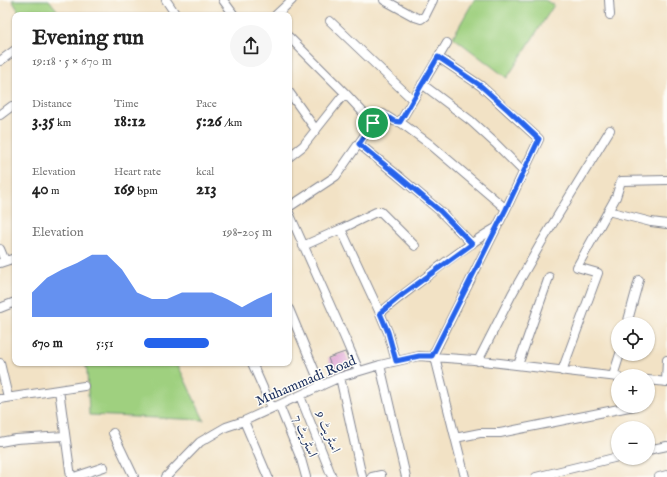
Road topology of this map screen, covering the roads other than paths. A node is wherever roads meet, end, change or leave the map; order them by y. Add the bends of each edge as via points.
1 (166, 0) edge
2 (223, 0) edge
3 (292, 0) edge
4 (384, 0) edge
5 (433, 0) edge
6 (609, 0) edge
7 (174, 12) edge
8 (232, 12) edge
9 (279, 12) edge
10 (610, 15) dead end
11 (330, 21) dead end
12 (292, 40) edge
13 (447, 43) dead end
14 (12, 52) edge
15 (438, 57) junction
16 (0, 61) edge
17 (422, 84) junction
18 (345, 93) junction
19 (292, 96) edge
20 (413, 100) junction
21 (12, 106) dead end
22 (0, 115) edge
23 (400, 122) junction
24 (373, 123) junction
25 (316, 130) junction
26 (610, 130) dead end
27 (359, 144) junction
28 (292, 155) edge
29 (524, 172) junction
30 (667, 180) edge
31 (292, 205) edge
32 (506, 209) junction
33 (608, 212) junction
34 (292, 220) edge
35 (667, 224) edge
36 (496, 228) junction
37 (341, 230) junction
38 (472, 244) junction
39 (303, 246) junction
40 (415, 246) dead end
41 (0, 249) edge
42 (3, 262) edge
43 (549, 277) dead end
44 (639, 280) dead end
45 (12, 303) edge
46 (0, 308) edge
47 (380, 313) junction
48 (292, 317) edge
49 (630, 317) edge
50 (434, 357) junction
51 (667, 360) edge
52 (396, 361) junction
53 (478, 361) junction
54 (0, 364) edge
55 (380, 365) junction
56 (518, 365) junction
57 (254, 366) edge
58 (359, 371) junction
59 (562, 371) junction
60 (611, 376) edge
61 (340, 377) junction
62 (655, 381) edge
63 (666, 382) edge
64 (84, 386) dead end
65 (321, 386) junction
66 (59, 390) junction
67 (300, 396) junction
68 (4, 398) edge
69 (275, 407) junction
70 (611, 411) edge
71 (244, 421) junction
72 (113, 433) dead end
73 (65, 436) junction
74 (455, 438) junction
75 (0, 442) edge
76 (667, 446) edge
77 (655, 449) edge
78 (611, 459) edge
79 (104, 467) dead end
80 (382, 475) dead end
81 (667, 475) edge
82 (71, 477) edge
83 (74, 477) edge
84 (134, 477) edge
85 (166, 477) edge
86 (268, 477) edge
87 (306, 477) edge
88 (332, 477) edge
89 (362, 477) edge
90 (372, 477) edge
91 (406, 477) edge
92 (465, 477) edge
93 (536, 477) edge
94 (659, 477) edge

1 - 7 street
2 - 8 street
3 - 9 street
4 - 5 street via 421,19
6 - 10 street
11 - 20 street
12 - 18 street
13 - 15 street
14 - 16 street
15 - 17 street
15 - 29 street via 481,86 539,139
17 - 20 street
17 - 29 street via 471,121
18 - 24 street
18 - 25 street
19 - 25 street
20 - 23 street
21 - 22 street
23 - 24 street via 383,114
23 - 32 street
24 - 27 street
25 - 28 street
26 - 53 street via 541,243
27 - 31 street via 336,176
27 - 38 street via 440,211
29 - 32 street
30 - 33 street via 621,181
32 - 36 street
33 - 35 street
33 - 59 street via 577,268 598,273
34 - 39 street
36 - 38 street
36 - 50 street
37 - 39 street
37 - 40 street via 376,212 381,212
37 - 47 street
38 - 47 street
39 - 58 street
41 - 42 street
43 - 56 street
44 - 49 street
45 - 46 street
47 - 52 street
48 - 65 street
50 - 52 street, Muhammadi Road via 419,356
50 - 53 street, Muhammadi Road
50 - 74 street
51 - 63 street
52 - 55 street, Muhammadi Road
53 - 56 street, Muhammadi Road
54 - 68 street
55 - 58 street, Muhammadi Road
55 - 91 street
56 - 59 street, Muhammadi Road
57 - 69 street, اسٹریٹ 7
58 - 61 street, Muhammadi Road
59 - 60 street, Muhammadi Road
61 - 65 street, Muhammadi Road
61 - 89 street
62 - 63 street
64 - 66 street
65 - 67 street, Muhammadi Road
66 - 68 street
66 - 73 street
67 - 69 street, Muhammadi Road
67 - 88 street, اسٹریٹ 9
69 - 71 street, Muhammadi Road
69 - 87 street, اسٹریٹ 7 via 301,459
70 - 74 street via 500,433
71 - 85 street, Muhammadi Road via 226,427 200,442
71 - 86 street
72 - 84 street
73 - 75 street
73 - 82 street
74 - 92 street
76 - 77 street
78 - 93 street
79 - 83 street
80 - 90 street
81 - 94 street

